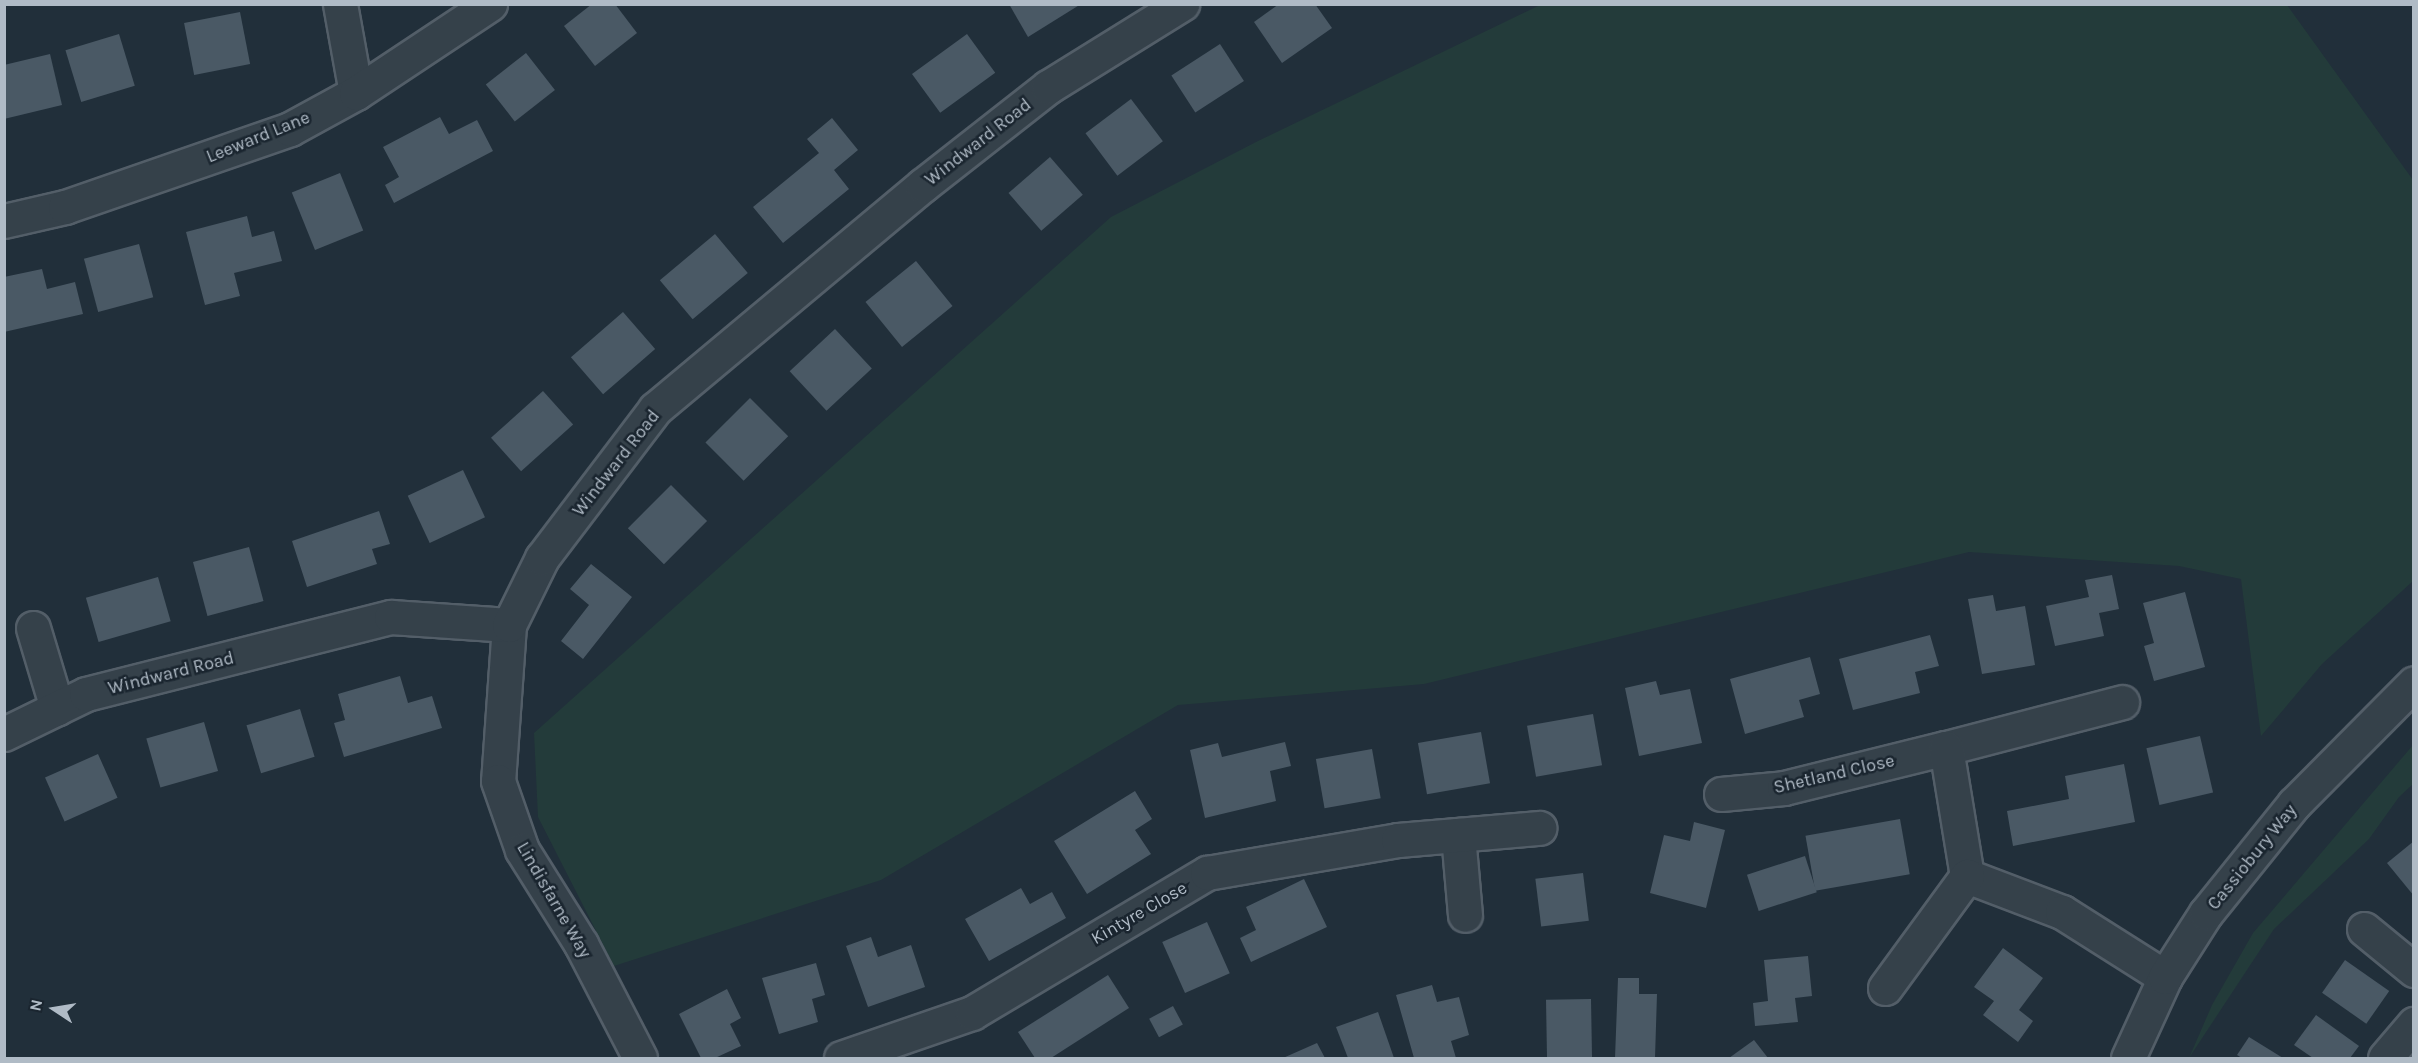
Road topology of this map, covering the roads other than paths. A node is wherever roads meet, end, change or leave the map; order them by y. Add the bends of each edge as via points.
1 (340, 4) edge
2 (490, 4) edge
3 (1182, 4) edge
4 (356, 93) junction
5 (4, 222) edge
6 (509, 625) junction
7 (33, 628) dead end
8 (2414, 683) edge
9 (2122, 702) dead end
10 (57, 708) junction
11 (4, 734) edge
12 (1946, 748) junction
13 (1721, 794) dead end
14 (1539, 828) dead end
15 (1458, 835) junction
16 (1967, 876) junction
17 (1465, 915) dead end
18 (2364, 929) dead end
19 (2414, 970) edge
20 (2164, 977) junction
21 (1885, 988) dead end
22 (2414, 1024) edge
23 (640, 1059) edge
24 (841, 1059) edge
25 (2128, 1059) edge
26 (2385, 1059) edge

1 - 4 street
2 - 4 street, Leeward Lane
3 - 6 street, Windward Road via 1039,94 923,185 655,409 542,558
4 - 5 street, Leeward Lane via 290,129 65,207
6 - 10 street, Windward Road via 391,617 86,694
6 - 23 street, Lindisfarne Way via 498,781 522,850 581,944
7 - 10 street
8 - 20 street, Cassiobury Way via 2294,804 2206,913
9 - 12 street, Shetland Close
10 - 11 street, Windward Road
12 - 13 street, Shetland Close via 1784,788
12 - 16 street
14 - 15 street, Kintyre Close
15 - 17 street
15 - 24 street, Kintyre Close via 1398,840 1207,873 972,1013
16 - 20 street via 2062,912
16 - 21 street
18 - 19 street
20 - 25 street, Cassiobury Way
22 - 26 street

